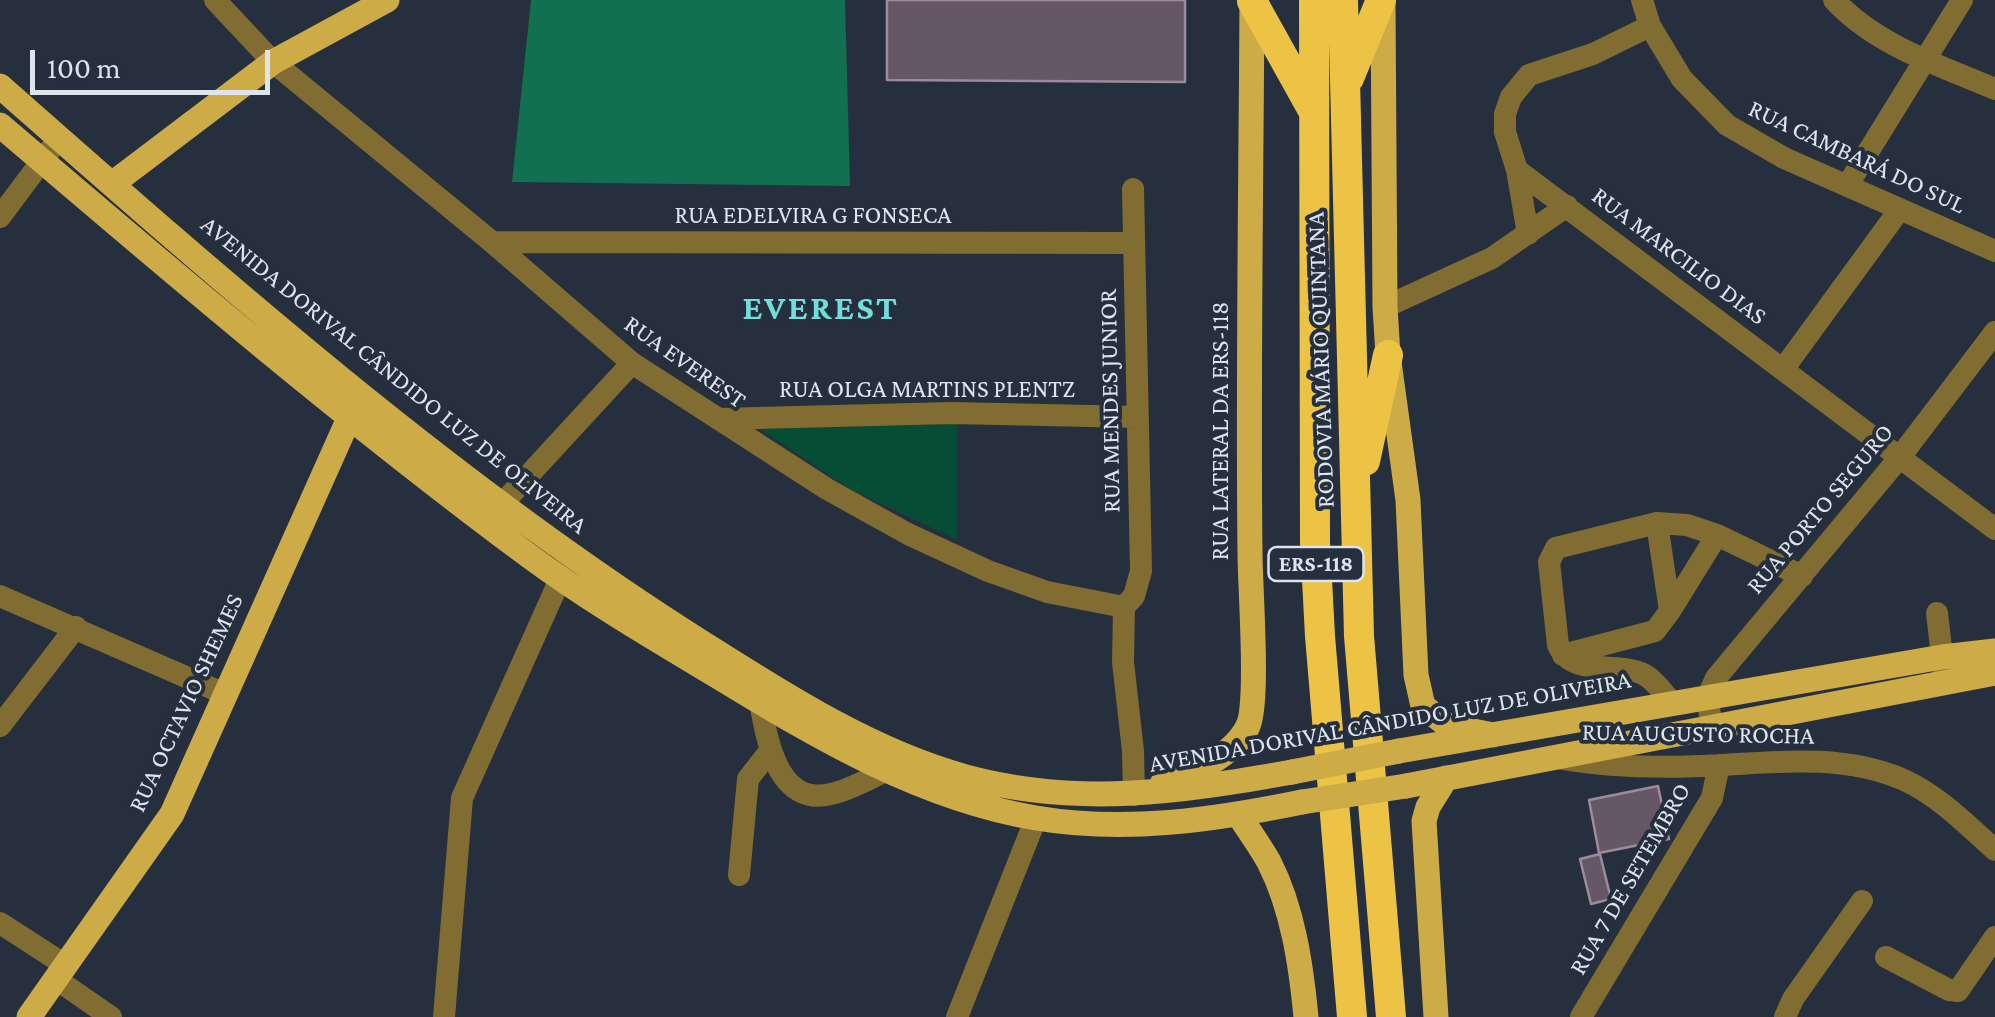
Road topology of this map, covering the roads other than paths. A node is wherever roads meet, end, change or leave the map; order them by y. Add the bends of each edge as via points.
1 (215, 0) edge
2 (387, 0) edge
3 (1252, 0) edge
4 (1314, 0) edge
5 (1343, 0) edge
6 (1382, 0) edge
7 (1642, 0) edge
8 (1834, 0) edge
9 (1962, 0) edge
10 (1650, 26) junction
11 (1924, 59) junction
12 (273, 62) junction
13 (0, 86) edge
14 (1995, 89) edge
15 (1344, 90) junction
16 (1312, 110) junction
17 (0, 125) edge
18 (59, 138) junction
19 (42, 162) junction
20 (1517, 170) junction
21 (112, 184) junction
22 (1847, 186) junction
23 (1133, 190) dead end
24 (1568, 206) junction
25 (1900, 209) junction
26 (0, 217) edge
27 (1528, 234) junction
28 (492, 242) junction
29 (1134, 243) junction
30 (1995, 251) edge
31 (1385, 307) junction
32 (1995, 332) edge
33 (1388, 356) junction
34 (632, 363) junction
35 (1784, 368) junction
36 (358, 407) junction
37 (1138, 417) junction
38 (718, 420) junction
39 (1900, 457) junction
40 (502, 503) junction
41 (1356, 503) junction
42 (1657, 523) junction
43 (1995, 529) edge
44 (1718, 535) junction
45 (1802, 576) junction
46 (561, 578) junction
47 (0, 596) edge
48 (1124, 607) junction
49 (1670, 611) junction
50 (1937, 613) dead end
51 (76, 627) junction
52 (1995, 651) edge
53 (1563, 655) junction
54 (1943, 669) junction
55 (1995, 674) edge
56 (225, 694) junction
57 (1708, 698) junction
58 (760, 702) junction
59 (1673, 704) junction
60 (0, 726) edge
61 (1712, 726) junction
62 (1493, 735) junction
63 (769, 752) junction
64 (1555, 757) junction
65 (1719, 765) junction
66 (888, 770) junction
67 (1446, 778) junction
68 (1134, 794) junction
69 (1239, 815) junction
70 (1036, 818) junction
71 (1995, 850) edge
72 (740, 875) dead end
73 (1862, 900) dead end
74 (0, 922) edge
75 (1995, 937) edge
76 (1886, 957) dead end
77 (61, 972) junction
78 (30, 1017) edge
79 (111, 1017) edge
80 (444, 1017) edge
81 (957, 1017) edge
82 (1306, 1017) edge
83 (1352, 1017) edge
84 (1391, 1017) edge
85 (1436, 1017) edge
86 (1581, 1017) edge
87 (1784, 1017) edge

1 - 12 street, RUA EVEREST
2 - 12 main road
3 - 16 highway
3 - 68 main road, RUA LATERAL DA ERS-118 via 1249,725 1206,765
4 - 16 highway, RODOVIA MÁRIO QUINTANA / ERS-118
5 - 15 highway, RODOVIA MÁRIO QUINTANA / ERS-118
6 - 15 highway
6 - 31 main road
7 - 10 street, RUA CAMBARÁ DO SUL
8 - 11 street via 1852,19
9 - 11 street
10 - 20 street via 1593,54 1544,68 1519,85 1505,114
10 - 22 street, RUA CAMBARÁ DO SUL via 1682,78 1727,125
11 - 14 street
11 - 22 street
12 - 21 main road
12 - 28 street, RUA EVEREST
13 - 18 main road, AVENIDA DORIVAL CÂNDIDO LUZ DE OLIVEIRA
15 - 41 highway, RODOVIA MÁRIO QUINTANA / ERS-118
16 - 83 highway, RODOVIA MÁRIO QUINTANA / ERS-118 via 1315,542
17 - 19 main road, AVENIDA DORIVAL CÂNDIDO LUZ DE OLIVEIRA
18 - 19 street
18 - 21 main road, AVENIDA DORIVAL CÂNDIDO LUZ DE OLIVEIRA
19 - 26 street
19 - 36 main road, AVENIDA DORIVAL CÂNDIDO LUZ DE OLIVEIRA
20 - 24 street, RUA MARCILIO DIAS
20 - 27 street
21 - 36 main road, AVENIDA DORIVAL CÂNDIDO LUZ DE OLIVEIRA
22 - 25 street, RUA CAMBARÁ DO SUL
23 - 29 street, RUA MENDES JUNIOR
24 - 27 street
24 - 35 street, RUA MARCILIO DIAS
25 - 30 street, RUA CAMBARÁ DO SUL
25 - 35 street
27 - 31 street via 1458,276
28 - 29 street, RUA EDELVIRA G FONSECA
28 - 34 street, RUA EVEREST
29 - 37 street, RUA MENDES JUNIOR
31 - 33 main road
32 - 39 street, RUA PORTO SEGURO
33 - 41 highway
33 - 62 main road via 1408,500 1423,706 1448,726
34 - 38 street, RUA EVEREST
34 - 40 street
35 - 39 street, RUA MARCILIO DIAS
36 - 40 main road, AVENIDA DORIVAL CÂNDIDO LUZ DE OLIVEIRA
36 - 46 main road, AVENIDA DORIVAL CÂNDIDO LUZ DE OLIVEIRA
36 - 56 main road, RUA OCTAVIO SHEMES
37 - 38 street, RUA OLGA MARTINS PLENTZ via 952,413
37 - 48 street, RUA MENDES JUNIOR via 1140,571
38 - 48 street, RUA EVEREST via 827,489 988,571 1047,592
39 - 43 street, RUA MARCILIO DIAS
39 - 45 street, RUA PORTO SEGURO
40 - 68 main road, AVENIDA DORIVAL CÂNDIDO LUZ DE OLIVEIRA via 751,673 912,759 1046,793
41 - 84 highway, RODOVIA MÁRIO QUINTANA / ERS-118 via 1359,636
42 - 44 street
42 - 49 street
42 - 53 street via 1564,544 1551,555
44 - 45 street
44 - 49 street
45 - 57 street, RUA PORTO SEGURO via 1731,659
46 - 58 main road, AVENIDA DORIVAL CÂNDIDO LUZ DE OLIVEIRA
46 - 80 street via 462,798
47 - 51 street
48 - 68 street, RUA MENDES JUNIOR
49 - 53 street via 1654,630
50 - 54 street
51 - 56 street
51 - 60 street
52 - 54 main road, AVENIDA DORIVAL CÂNDIDO LUZ DE OLIVEIRA
53 - 59 street via 1581,665 1649,677
54 - 55 main road, AVENIDA DORIVAL CÂNDIDO LUZ DE OLIVEIRA
54 - 57 main road, AVENIDA DORIVAL CÂNDIDO LUZ DE OLIVEIRA
54 - 61 main road, AVENIDA DORIVAL CÂNDIDO LUZ DE OLIVEIRA
56 - 77 main road, RUA OCTAVIO SHEMES via 172,814
57 - 59 main road, AVENIDA DORIVAL CÂNDIDO LUZ DE OLIVEIRA
57 - 61 street
58 - 63 street
58 - 66 main road, AVENIDA DORIVAL CÂNDIDO LUZ DE OLIVEIRA
59 - 62 main road, AVENIDA DORIVAL CÂNDIDO LUZ DE OLIVEIRA
61 - 64 main road, AVENIDA DORIVAL CÂNDIDO LUZ DE OLIVEIRA
62 - 68 main road, AVENIDA DORIVAL CÂNDIDO LUZ DE OLIVEIRA, bridge via 1187,791
63 - 66 street via 789,784 807,795 829,795
63 - 72 street via 748,779
64 - 65 street, RUA AUGUSTO ROCHA via 1594,764
64 - 67 main road, AVENIDA DORIVAL CÂNDIDO LUZ DE OLIVEIRA
65 - 71 street, RUA AUGUSTO ROCHA via 1809,760 1903,780
65 - 86 street, RUA 7 DE SETEMBRO via 1712,798
66 - 70 main road, AVENIDA DORIVAL CÂNDIDO LUZ DE OLIVEIRA via 960,799
67 - 69 main road, AVENIDA DORIVAL CÂNDIDO LUZ DE OLIVEIRA, bridge
67 - 85 main road via 1424,821
69 - 70 main road, AVENIDA DORIVAL CÂNDIDO LUZ DE OLIVEIRA via 1116,825
69 - 82 main road via 1270,864 1290,916
70 - 81 street
73 - 87 street
74 - 77 street
75 - 76 street via 1958,991
77 - 78 main road, RUA OCTAVIO SHEMES
77 - 79 street

